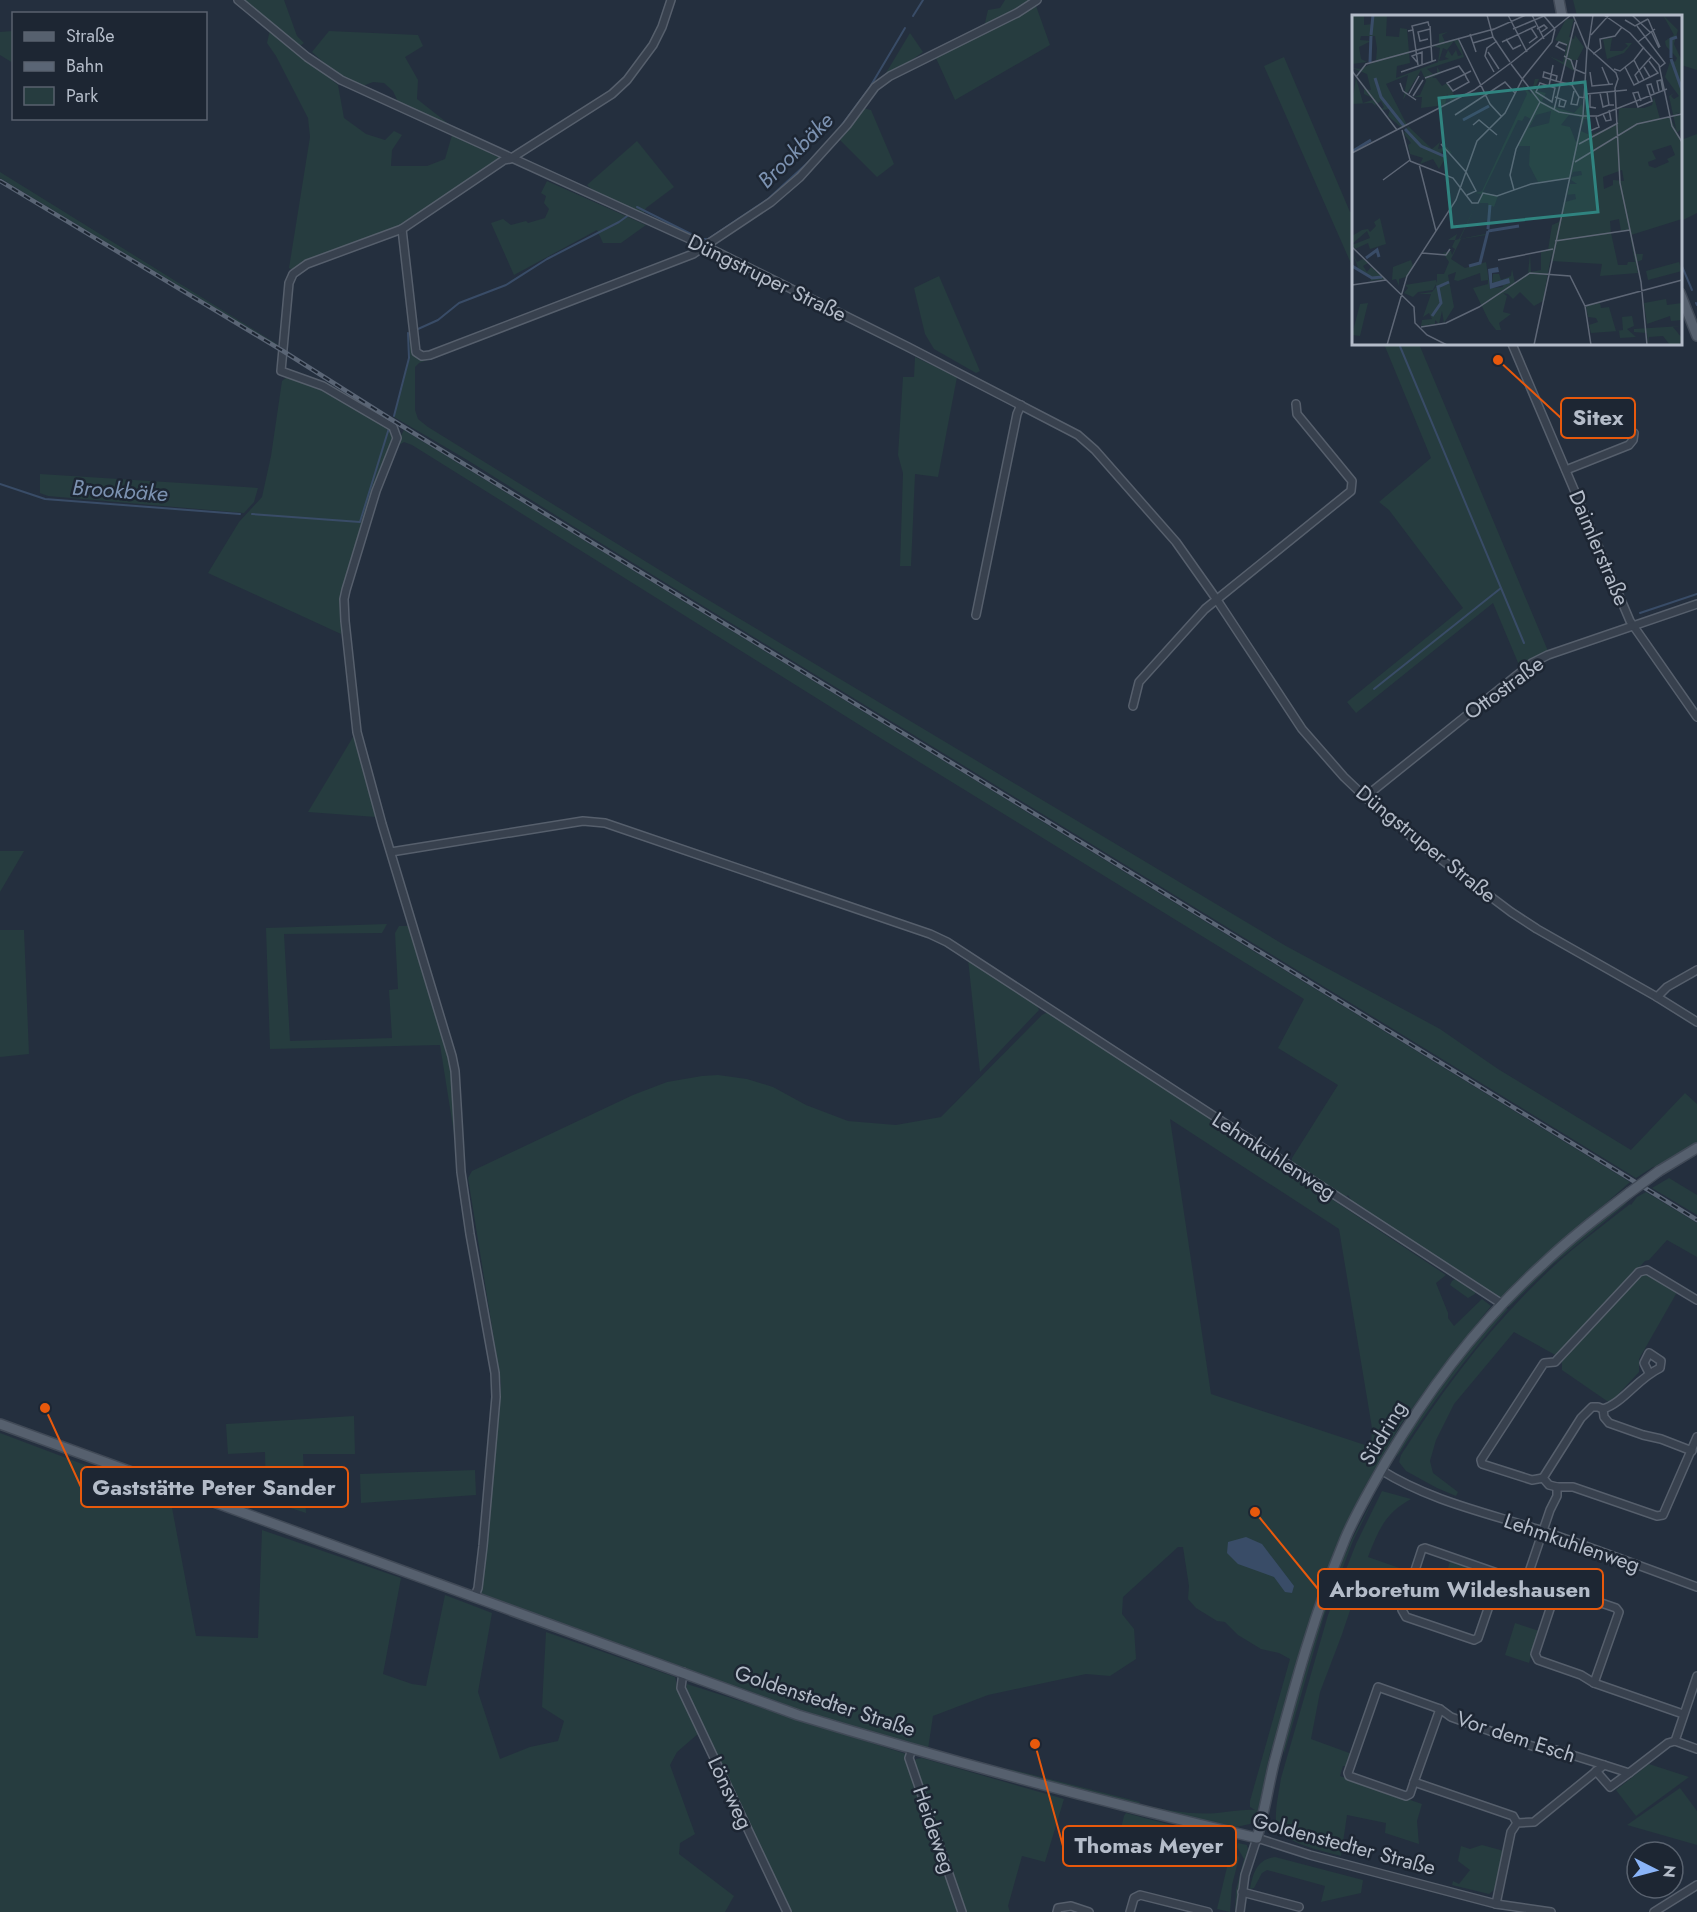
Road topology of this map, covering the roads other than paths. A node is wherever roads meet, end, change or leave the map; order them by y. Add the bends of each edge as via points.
1 (238, 0) edge
2 (671, 0) edge
3 (1037, 0) edge
4 (1559, 0) edge
5 (1562, 15) edge
6 (510, 159) junction
7 (402, 229) junction
8 (705, 246) junction
9 (1682, 298) edge
10 (1697, 336) edge
11 (1512, 345) edge
12 (1296, 404) dead end
13 (1021, 405) junction
14 (1634, 433) dead end
15 (1566, 470) junction
16 (1217, 600) junction
17 (1697, 604) edge
18 (976, 615) dead end
19 (1633, 626) junction
20 (1132, 706) dead end
21 (1697, 717) edge
22 (1365, 797) junction
23 (391, 852) junction
24 (1697, 970) edge
25 (1657, 997) junction
26 (1697, 1022) edge
27 (1697, 1148) edge
28 (1697, 1300) edge
29 (1502, 1304) junction
30 (1649, 1373) dead end
31 (1603, 1409) junction
32 (0, 1424) edge
33 (1697, 1437) edge
34 (1692, 1451) junction
35 (1381, 1470) junction
36 (1543, 1478) junction
37 (1557, 1487) junction
38 (1543, 1532) junction
39 (1500, 1574) junction
40 (1526, 1581) junction
41 (1697, 1587) edge
42 (1556, 1591) junction
43 (475, 1596) junction
44 (683, 1672) junction
45 (1697, 1676) edge
46 (1594, 1683) junction
47 (1440, 1709) junction
48 (1683, 1714) junction
49 (1675, 1741) junction
50 (912, 1749) junction
51 (1697, 1749) edge
52 (1604, 1765) junction
53 (1596, 1772) junction
54 (1629, 1773) junction
55 (1414, 1782) junction
56 (1517, 1823) junction
57 (1257, 1838) junction
58 (1697, 1885) edge
59 (1242, 1892) junction
60 (1496, 1904) junction
61 (1299, 1907) dead end
62 (1057, 1910) edge
63 (787, 1912) edge
64 (962, 1912) edge
65 (1089, 1912) edge
66 (1130, 1912) edge
67 (1208, 1912) edge
68 (1240, 1912) edge
69 (1549, 1912) edge
70 (1654, 1912) edge

1 - 6 street, Düngstruper Straße via 341,80
2 - 6 street via 653,45 627,80 612,94
3 - 8 street via 875,87 800,177 771,202
4 - 5 main road
6 - 7 street
6 - 8 street, Düngstruper Straße
7 - 8 street via 414,344 422,356 614,285
7 - 23 street via 307,264 293,274 281,371 323,386 396,432 344,599 357,732
8 - 13 street, Düngstruper Straße
9 - 10 main road
11 - 15 street, Daimlerstraße
12 - 16 street via 1297,414 1352,481 1351,491
13 - 16 street, Düngstruper Straße via 1078,435 1095,450 1176,542
13 - 18 street
14 - 15 street, Daimlerstraße via 1629,445
15 - 19 street, Daimlerstraße
16 - 20 street via 1139,682
16 - 22 street, Düngstruper Straße via 1302,729
17 - 19 street, Ottostraße
19 - 21 street, Daimlerstraße
19 - 22 street, Ottostraße via 1532,663
22 - 25 street, Düngstruper Straße via 1511,912
23 - 29 street, Lehmkuhlenweg via 583,821 605,823 930,934
23 - 43 street via 452,1056 461,1172 495,1373 487,1511
24 - 25 street
25 - 26 street, Düngstruper Straße
27 - 29 main road, Südring, bridge via 1629,1192 1564,1244
28 - 36 street via 1647,1270 1639,1272 1555,1362 1544,1364 1482,1460 1482,1464 1532,1480
29 - 35 main road, Südring via 1434,1385
30 - 31 street via 1613,1406
31 - 34 street via 1609,1423
31 - 36 street via 1592,1407 1581,1418
32 - 43 main road, Goldenstedter Straße
33 - 34 street
34 - 37 street via 1663,1515 1573,1486
35 - 38 street, Lehmkuhlenweg via 1416,1489
35 - 57 main road, Südring via 1346,1538 1313,1628
36 - 37 street
37 - 38 street
38 - 40 street
38 - 41 street, Lehmkuhlenweg
39 - 39 street via 1474,1640 1403,1614 1422,1549
39 - 40 street
40 - 42 street
42 - 46 street via 1535,1654 1538,1660
42 - 46 street via 1560,1589 1619,1612
43 - 44 main road, Goldenstedter Straße
44 - 50 main road, Goldenstedter Straße via 798,1715
44 - 63 street, Lönsweg via 681,1688
45 - 48 street
46 - 48 street
47 - 52 street, Vor dem Esch via 1450,1717 1529,1745
47 - 55 street, Vor dem Esch
47 - 55 street via 1378,1687 1348,1773 1406,1796
48 - 49 street
49 - 51 street
49 - 54 street
50 - 57 main road, Goldenstedter Straße
50 - 64 street, Heideweg via 909,1758
52 - 53 street
52 - 54 street, Vor dem Esch
53 - 54 street via 1611,1787
53 - 56 street via 1534,1822
55 - 56 street via 1514,1816
56 - 60 street via 1511,1832
57 - 59 street
57 - 60 street, Goldenstedter Straße
58 - 70 street
59 - 61 street
59 - 68 street
60 - 69 street, Goldenstedter Straße
62 - 65 street via 1071,1906
66 - 67 street via 1134,1898 1140,1895

